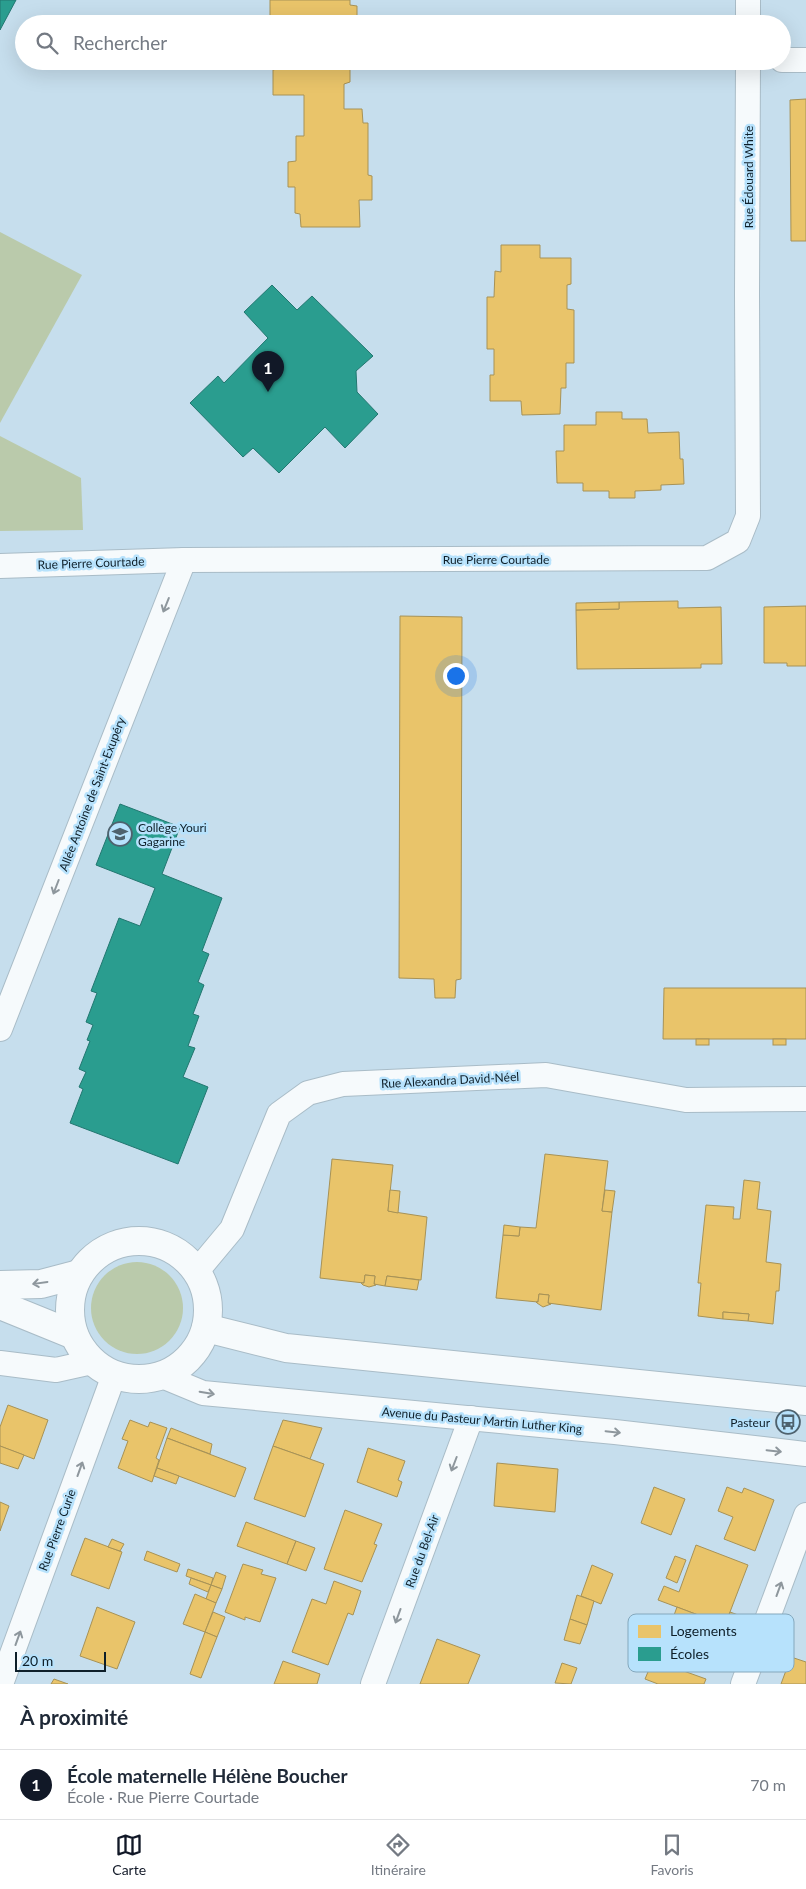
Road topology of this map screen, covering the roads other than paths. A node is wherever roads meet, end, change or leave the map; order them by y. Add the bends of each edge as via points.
1 (748, 0) edge
2 (748, 15) edge
3 (791, 60) edge
4 (806, 60) edge
5 (748, 70) edge
6 (746, 294) joint
7 (184, 560) junction
8 (0, 566) edge
9 (0, 1029) edge
10 (806, 1099) edge
11 (197, 1271) junction
12 (79, 1274) junction
13 (0, 1285) edge
14 (0, 1305) edge
15 (206, 1328) junction
16 (74, 1335) junction
17 (0, 1363) edge
18 (103, 1368) junction
19 (162, 1376) junction
20 (806, 1401) edge
21 (471, 1418) junction
22 (806, 1454) edge
23 (806, 1515) edge
24 (770, 1614) edge
25 (748, 1672) edge
26 (1, 1684) edge
27 (373, 1684) edge
28 (744, 1684) edge

1 - 2 street
3 - 4 street
5 - 6 street, Rue Édouard White
6 - 7 street, Rue Pierre Courtade via 748,516 738,541 707,558
7 - 8 street, Rue Pierre Courtade
7 -> 9 street, Allée Antoine de Saint-Exupéry
10 - 11 street, Rue Alexandra David-Néel via 686,1100 546,1075 343,1084 308,1092 279,1114 232,1229
11 - 12 street via 184,1257 166,1246 134,1241 108,1248
11 - 15 street via 207,1299
12 -> 13 street via 40,1284
12 - 16 street via 71,1293 69,1314
14 - 16 street
15 - 19 street via 197,1348 182,1365
15 - 20 street via 286,1348
16 - 18 street via 82,1349
17 - 18 street via 56,1370
18 - 19 street via 138,1380
26 -> 18 street, Rue Pierre Curie
19 -> 21 street, Avenue du Pasteur Martin Luther King via 203,1393
21 -> 22 street, Avenue du Pasteur Martin Luther King
21 -> 27 street, Rue du Bel-Air
24 -> 23 street
28 -> 25 street

